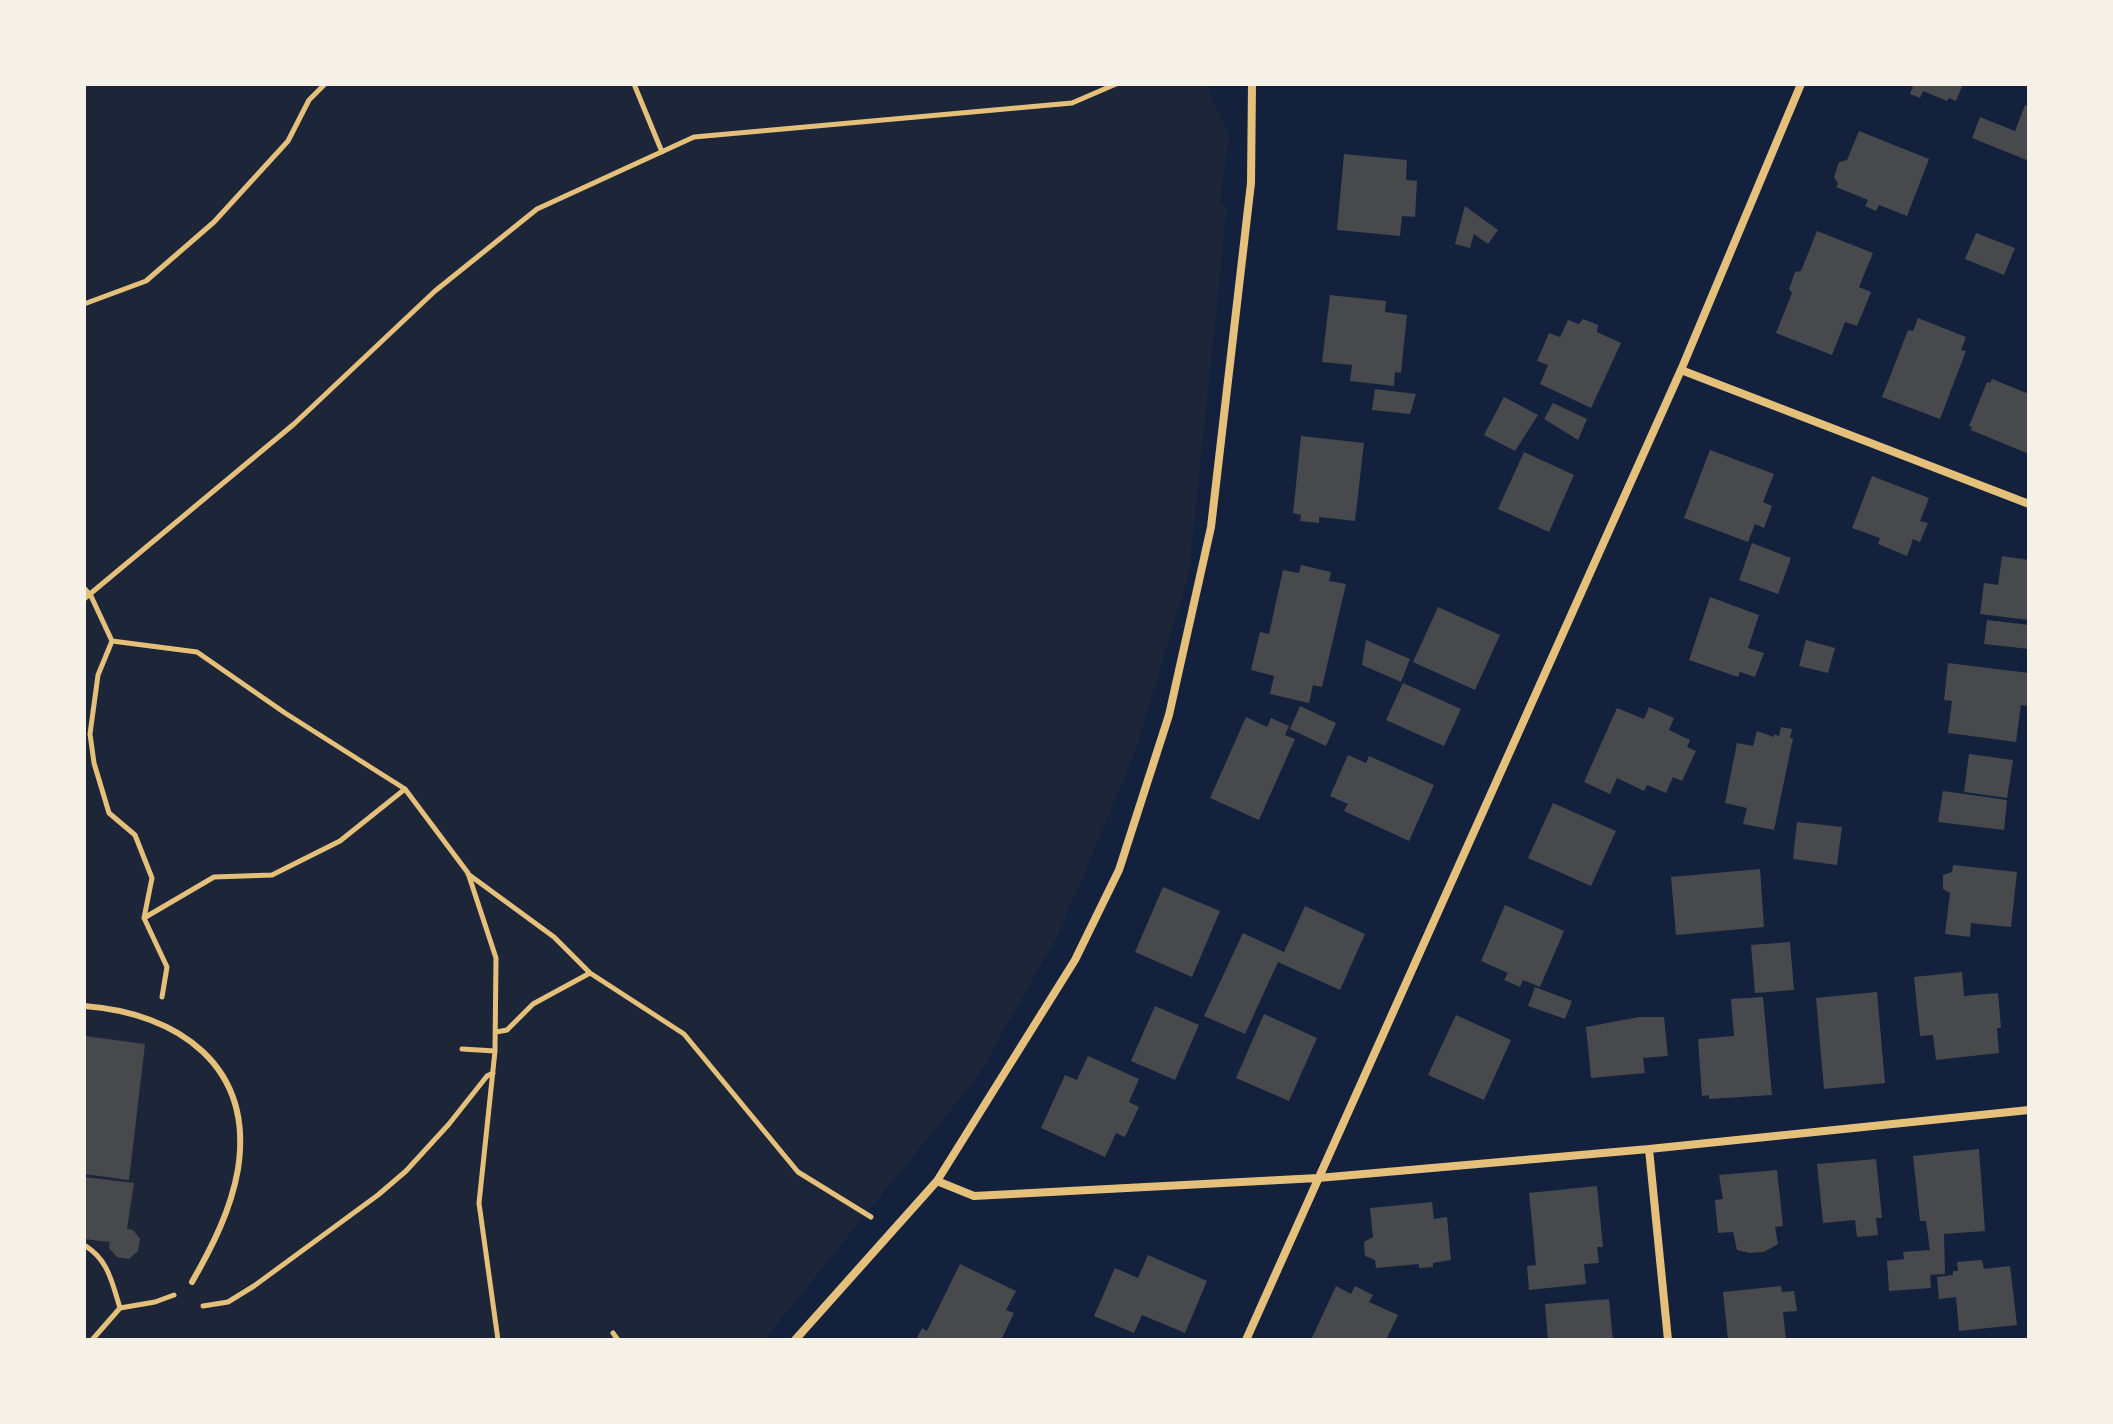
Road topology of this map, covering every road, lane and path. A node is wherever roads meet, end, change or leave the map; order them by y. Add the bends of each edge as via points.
1 (325, 84) edge
2 (634, 84) edge
3 (1116, 84) edge
4 (1252, 84) edge
5 (1801, 84) edge
6 (662, 152) junction
7 (84, 304) edge
8 (1681, 370) junction
9 (2029, 504) edge
10 (84, 588) edge
11 (87, 598) edge
12 (112, 641) junction
13 (405, 789) junction
14 (468, 873) junction
15 (144, 918) junction
16 (590, 973) junction
17 (164, 985) dead end
18 (84, 1006) edge
19 (496, 1032) junction
20 (462, 1049) dead end
21 (495, 1051) junction
22 (493, 1073) junction
23 (2029, 1110) edge
24 (1649, 1149) junction
25 (1318, 1178) junction
26 (937, 1181) junction
27 (893, 1230) junction
28 (84, 1245) edge
29 (192, 1282) joint
30 (211, 1306) dead end
31 (120, 1308) junction
32 (613, 1333) dead end
33 (92, 1340) edge
34 (498, 1340) edge
35 (618, 1340) edge
36 (795, 1340) edge
37 (1246, 1340) edge
38 (1668, 1340) edge

1 - 7 path via 309,100 288,141 214,222 146,281
2 - 6 path
3 - 6 path via 1072,103 694,137
4 - 26 street via 1251,183 1211,527 1169,715 1119,870 1075,960
5 - 8 street
6 - 11 path via 537,209 435,291 294,424
8 - 9 street
8 - 25 street
10 - 11 path
11 - 12 path
12 - 13 path via 197,652
12 - 15 path via 98,675 90,734 109,813 135,835 152,878
13 - 14 path
13 - 15 path via 340,841 272,875 214,877
14 - 16 path via 554,937
14 - 19 path via 496,958
15 - 17 path via 165,960
16 - 19 path via 533,1004 507,1030
16 - 27 path via 684,1034 798,1172
18 - 29 lane via 156,1021 187,1037 218,1067 234,1099 241,1131 238,1170 225,1215
19 - 21 path
20 - 21 path
21 - 22 path
22 - 30 path via 378,1195 254,1286
22 - 34 path via 479,1203
23 - 24 street
24 - 25 street
24 - 38 street
25 - 26 street via 974,1196
25 - 37 street
26 - 27 street
27 - 36 street
28 - 31 path via 108,1269
29 - 31 path via 183,1292
31 - 33 path
32 - 35 path

